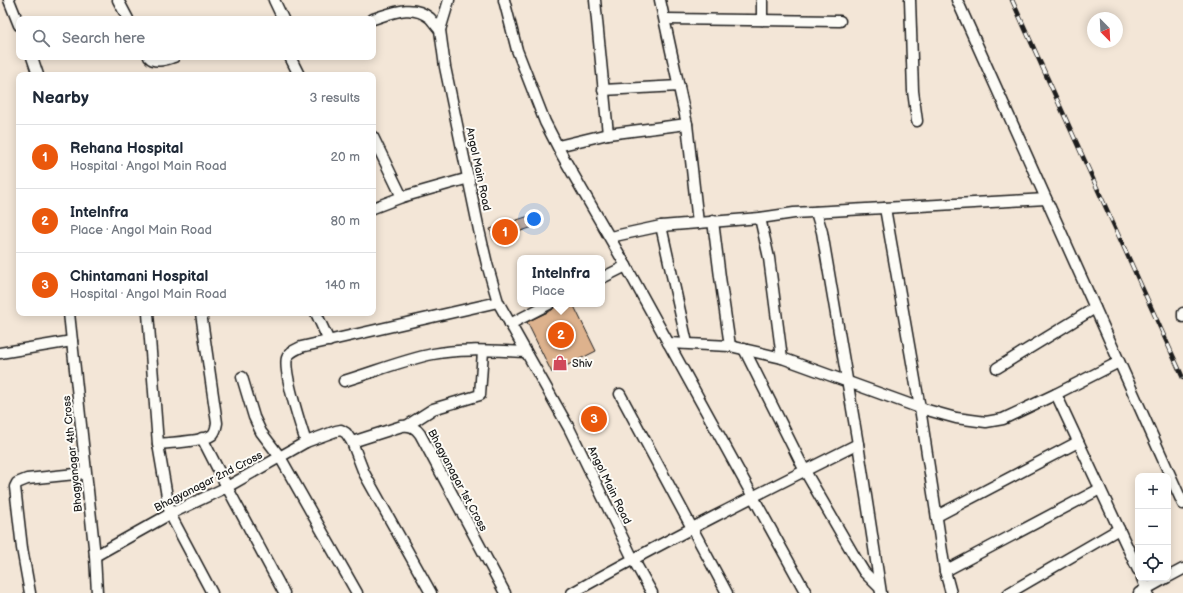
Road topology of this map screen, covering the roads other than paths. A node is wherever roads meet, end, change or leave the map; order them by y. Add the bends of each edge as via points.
1 (9, 0) edge
2 (118, 0) edge
3 (286, 0) edge
4 (414, 0) edge
5 (449, 0) edge
6 (504, 0) edge
7 (595, 0) edge
8 (660, 0) edge
9 (762, 0) edge
10 (910, 0) edge
11 (957, 0) edge
12 (275, 2) edge
13 (417, 10) junction
14 (126, 16) edge
15 (281, 16) edge
16 (16, 18) edge
17 (376, 18) edge
18 (665, 19) junction
19 (762, 20) junction
20 (840, 21) dead end
21 (440, 30) junction
22 (33, 60) edge
23 (292, 60) edge
24 (37, 72) edge
25 (298, 72) edge
26 (679, 86) junction
27 (604, 90) junction
28 (917, 121) dead end
29 (687, 124) junction
30 (608, 134) junction
31 (376, 143) edge
32 (558, 146) junction
33 (469, 178) junction
34 (402, 197) junction
35 (1046, 199) junction
36 (376, 207) edge
37 (885, 208) junction
38 (816, 212) junction
39 (760, 218) junction
40 (713, 221) junction
41 (698, 223) junction
42 (660, 226) junction
43 (610, 237) junction
44 (626, 266) junction
45 (605, 276) edge
46 (498, 302) junction
47 (543, 307) edge
48 (1095, 308) junction
49 (1183, 314) edge
50 (69, 316) edge
51 (148, 316) edge
52 (201, 316) edge
53 (318, 316) edge
54 (1182, 317) edge
55 (510, 324) junction
56 (72, 341) junction
57 (330, 341) junction
58 (668, 343) junction
59 (687, 343) junction
60 (730, 346) junction
61 (744, 349) junction
62 (483, 351) junction
63 (526, 352) junction
64 (0, 353) edge
65 (782, 358) junction
66 (1119, 362) junction
67 (997, 368) dead end
68 (242, 377) dead end
69 (344, 381) dead end
70 (847, 381) junction
71 (620, 394) dead end
72 (1056, 394) junction
73 (920, 408) junction
74 (408, 425) junction
75 (202, 438) junction
76 (306, 442) junction
77 (352, 442) junction
78 (1078, 442) junction
79 (158, 444) junction
80 (858, 444) junction
81 (280, 457) junction
82 (805, 471) junction
83 (85, 473) junction
84 (227, 487) junction
85 (1100, 488) junction
86 (753, 496) junction
87 (1183, 504) edge
88 (170, 514) junction
89 (937, 516) junction
90 (692, 528) junction
91 (1120, 529) junction
92 (95, 556) junction
93 (633, 559) junction
94 (1135, 563) edge
95 (1183, 569) edge
96 (945, 570) junction
97 (1171, 575) edge
98 (1143, 581) edge
99 (1161, 581) edge
100 (880, 590) edge
101 (576, 592) edge
102 (1145, 592) edge
103 (30, 593) edge
104 (97, 593) edge
105 (212, 593) edge
106 (284, 593) edge
107 (357, 593) edge
108 (431, 593) edge
109 (505, 593) edge
110 (652, 593) edge
111 (727, 593) edge
112 (806, 593) edge
113 (951, 593) edge
114 (1009, 593) edge

1 - 16 street
2 - 14 street
3 - 12 street
4 - 13 street
5 - 21 street, Angol Main Road
6 - 32 street via 517,50 545,122
7 - 27 street
8 - 18 street
9 - 19 street
10 - 28 street via 913,91
11 - 35 street
12 - 15 street
13 - 17 street via 401,10
13 - 21 street via 430,18
18 - 19 street
18 - 26 street
19 - 20 street
21 - 33 street, Angol Main Road via 445,67
22 - 24 street
23 - 25 street
26 - 27 street
26 - 29 street
27 - 30 street
29 - 30 street
29 - 41 street
30 - 32 street
31 - 34 street
32 - 43 street
33 - 34 street
33 - 46 street, Angol Main Road via 487,264
34 - 36 street
35 - 37 street
35 - 48 street
37 - 38 street
37 - 73 street
38 - 39 street
38 - 70 street via 822,232
39 - 40 street
39 - 65 street via 769,258
40 - 41 street
40 - 60 street
41 - 42 street
42 - 43 street
42 - 59 street
43 - 44 street
44 - 45 street
44 - 58 street
46 - 55 street, Angol Main Road
46 - 57 street
47 - 55 street
48 - 66 street
48 - 67 street
49 - 54 street
50 - 56 street, Bhagyanagar 4th Cross
51 - 79 street
52 - 75 street via 217,423 212,435
53 - 57 street
55 - 63 street, Angol Main Road
56 - 64 street
56 - 83 street, Bhagyanagar 4th Cross
57 - 76 street via 293,350 286,360
58 - 59 street
58 - 86 street
59 - 60 street
60 - 61 street
61 - 65 street
61 - 82 street
62 - 63 street
62 - 69 street via 434,354
62 - 74 street via 480,395 433,409
63 - 93 street, Angol Main Road via 569,428
65 - 70 street
66 - 72 street
66 - 87 street
68 - 81 street via 261,432
70 - 73 street
70 - 80 street
71 - 90 street
72 - 73 street via 1003,419 986,422 956,418
72 - 78 street
73 - 89 street
74 - 77 street
74 - 109 street, Bhagyanagar 1st Cross via 416,428 420,434
75 - 79 street
75 - 84 street
76 - 77 street via 341,430
76 - 81 street
77 - 108 street via 364,473
78 - 85 street
78 - 89 street
79 - 88 street
80 - 82 street
80 - 100 street
81 - 84 street, Bhagyanagar 2nd Cross
81 - 107 street, Bhagyanagar 2nd Cross
82 - 86 street
82 - 100 street via 864,572
83 - 92 street, Bhagyanagar 4th Cross
83 - 103 street via 27,479 15,487
84 - 88 street, Bhagyanagar 2nd Cross
84 - 106 street
85 - 91 street
85 - 96 street
86 - 90 street
86 - 112 street
88 - 92 street, Bhagyanagar 2nd Cross
88 - 105 street
89 - 96 street
90 - 93 street
90 - 111 street
91 - 94 street
91 - 114 street
92 - 104 street, Bhagyanagar 4th Cross
93 - 101 street
93 - 110 street, Angol Main Road
95 - 97 street
96 - 113 street
98 - 102 street
99 - 102 street

